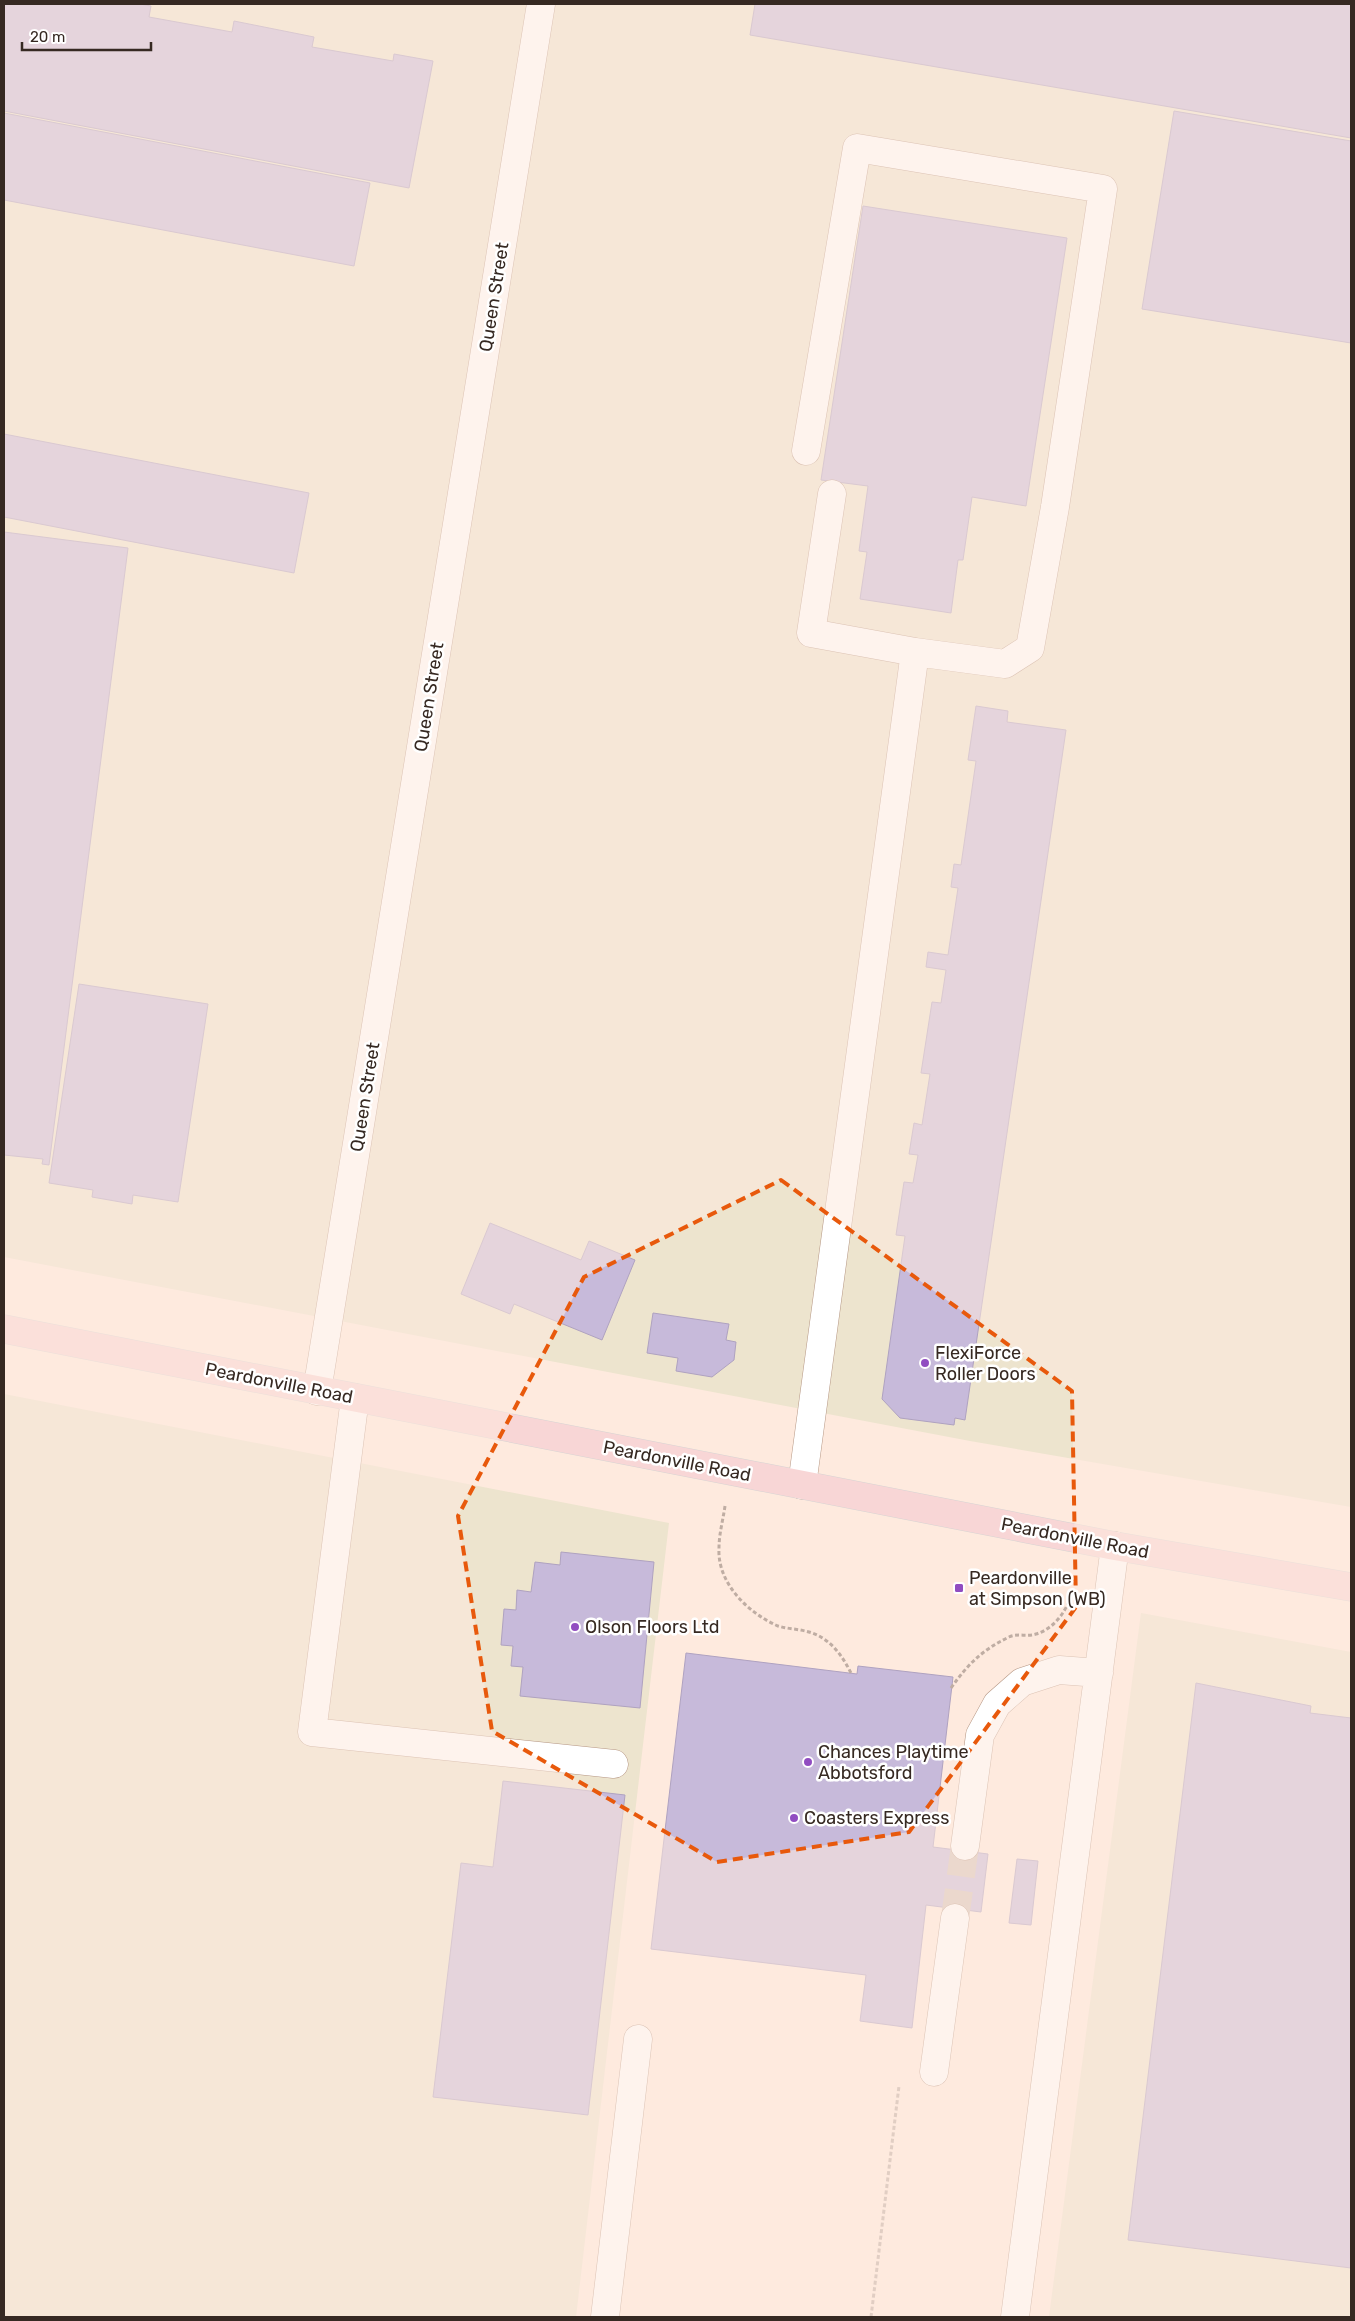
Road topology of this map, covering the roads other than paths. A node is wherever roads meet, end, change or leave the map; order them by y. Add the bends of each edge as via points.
1 (542, 4) edge
2 (806, 451) dead end
3 (832, 494) dead end
4 (915, 652) junction
5 (4, 1329) edge
6 (317, 1390) junction
7 (355, 1398) junction
8 (802, 1485) junction
9 (1115, 1546) junction
10 (1351, 1577) edge
11 (1314, 1581) junction
12 (1351, 1587) edge
13 (1099, 1673) junction
14 (614, 1764) dead end
15 (965, 1846) tunnel mouth
16 (955, 1918) tunnel mouth
17 (638, 2039) dead end
18 (934, 2072) dead end
19 (605, 2317) edge
20 (1016, 2317) edge

1 - 6 street, Queen Street
2 - 4 street via 857,148 1103,189 1055,507 1030,648 1005,664
3 - 4 street via 811,632
4 - 8 street
5 - 6 main road, Peardonville Road
6 - 7 main road, Peardonville Road
7 - 8 main road, Peardonville Road
7 - 14 street via 312,1732
8 - 9 main road, Peardonville Road
9 - 11 main road, Peardonville Road
9 - 13 street
10 - 11 main road
11 - 12 main road, Peardonville Road
13 - 15 street via 1059,1670 1022,1682 998,1704 980,1735
13 - 20 street
16 - 18 street
17 - 19 street

